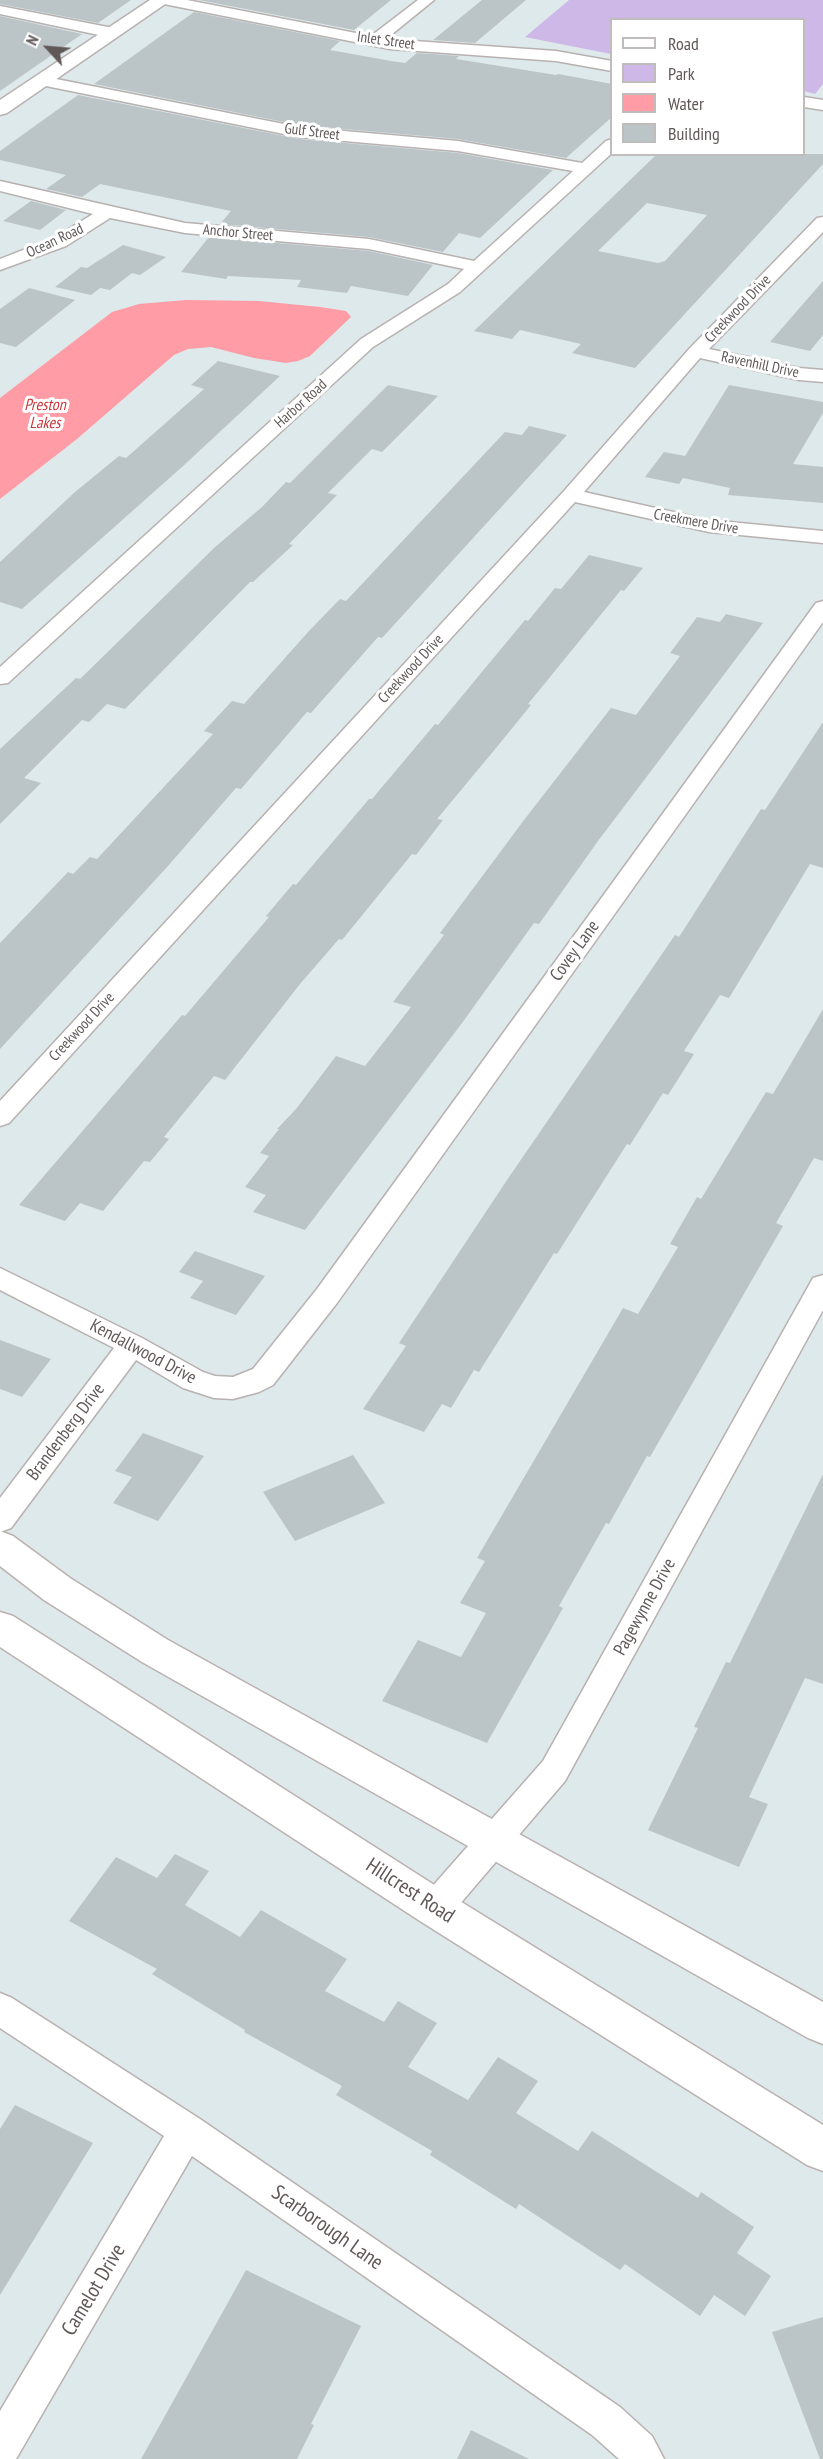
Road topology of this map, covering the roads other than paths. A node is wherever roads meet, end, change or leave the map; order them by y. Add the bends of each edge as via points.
1 (163, 0) edge
2 (427, 0) edge
3 (0, 10) edge
4 (113, 33) junction
5 (374, 41) junction
6 (610, 66) edge
7 (41, 81) junction
8 (805, 102) edge
9 (823, 105) edge
10 (0, 109) edge
11 (610, 146) edge
12 (585, 168) junction
13 (0, 186) edge
14 (107, 212) junction
15 (820, 229) edge
16 (0, 265) edge
17 (478, 267) junction
18 (696, 352) junction
19 (823, 376) edge
20 (571, 495) junction
21 (823, 537) edge
22 (823, 607) edge
23 (0, 678) edge
24 (0, 1117) edge
25 (0, 1278) edge
26 (823, 1285) edge
27 (327, 1296) joint
28 (132, 1344) junction
29 (0, 1520) edge
30 (0, 1546) edge
31 (0, 1627) edge
32 (494, 1839) junction
33 (435, 1908) junction
34 (0, 2008) edge
35 (823, 2024) edge
36 (187, 2131) junction
37 (823, 2150) edge
38 (0, 2448) edge
39 (644, 2459) edge

1 - 4 main road
1 - 5 street, Inlet Street
2 - 5 street
3 - 4 street
4 - 7 main road
5 - 6 street, Inlet Street via 556,56
7 - 10 main road
7 - 12 street, Gulf Street via 299,132 458,146
8 - 9 street
11 - 12 street, Harbor Road
12 - 17 street, Harbor Road
13 - 14 street, Anchor Street
14 - 16 street, Ocean Road via 60,242
14 - 17 street, Anchor Street via 214,232 377,245
15 - 18 street, Creekwood Drive
17 - 23 street, Harbor Road via 454,288 367,343
18 - 19 street, Ravenhill Drive
18 - 20 street, Creekwood Drive
20 - 21 street, Creekmere Drive via 709,526
20 - 24 street, Creekwood Drive
22 - 27 street, Covey Lane
25 - 28 street, Kendallwood Drive
26 - 32 street, Pagewynne Drive via 554,1771
27 - 28 street, Kendallwood Drive via 263,1377 233,1388 193,1380
28 - 29 street, Brandenberg Drive
30 - 32 main road via 57,1589 155,1651
31 - 33 main road, Hillcrest Road
32 - 33 street, Pagewynne Drive
32 - 35 main road
33 - 37 main road, Hillcrest Road
34 - 36 street, Scarborough Lane
36 - 38 street, Camelot Drive
36 - 39 street, Scarborough Lane via 606,2421

